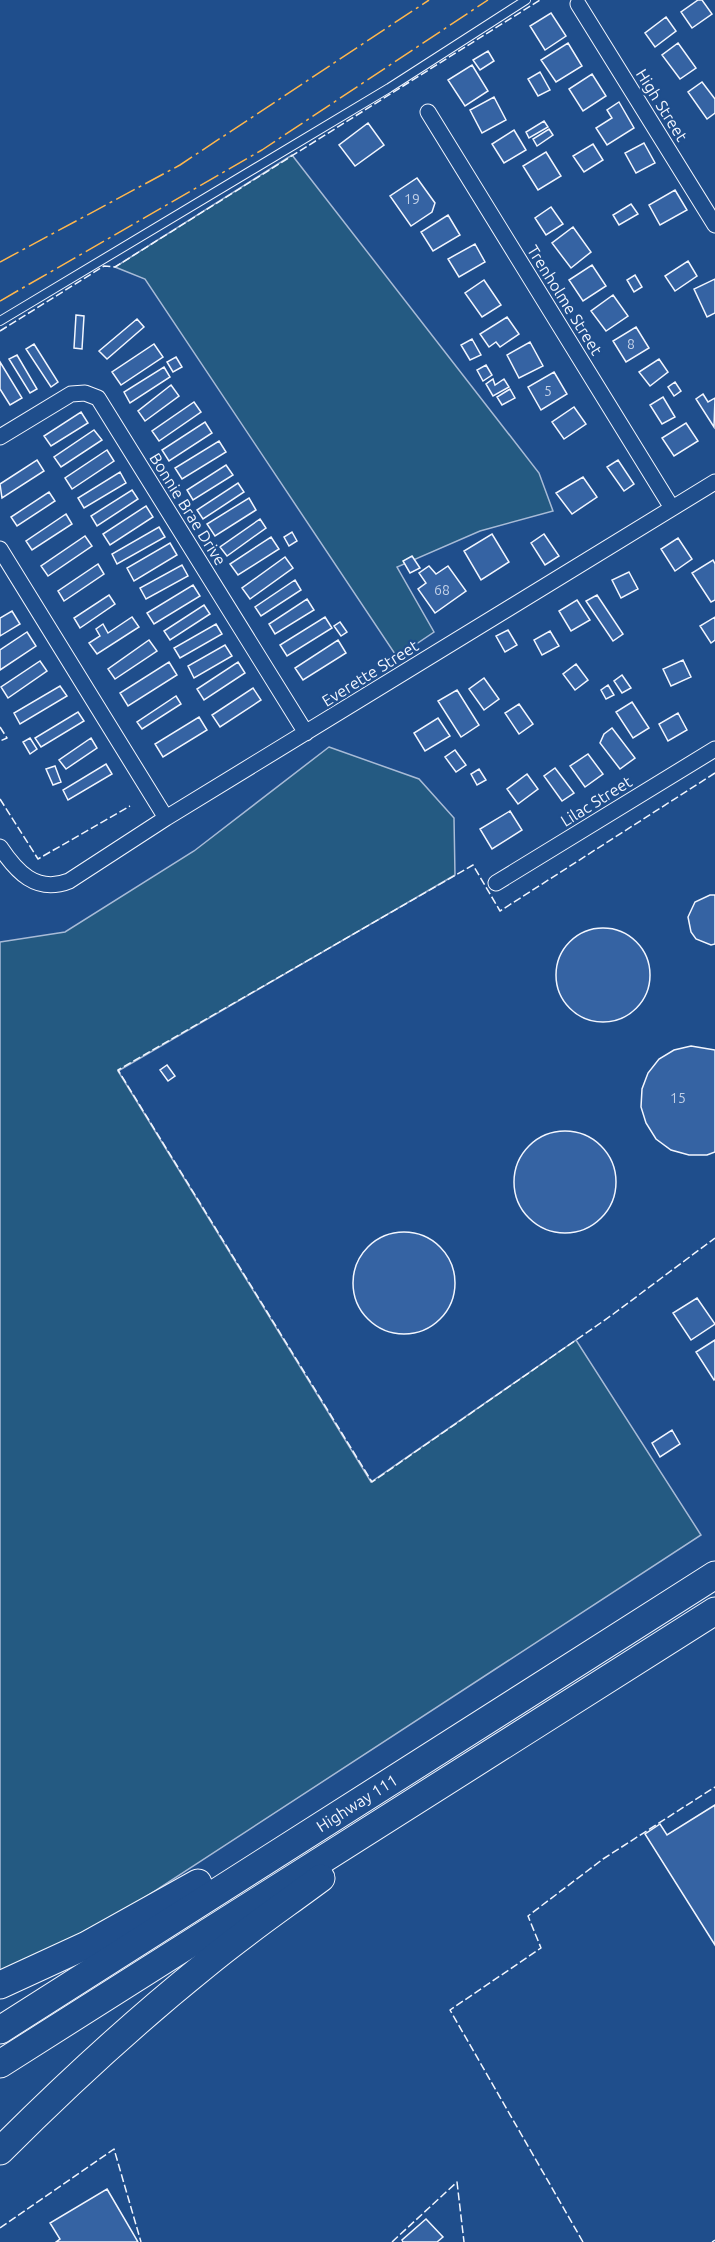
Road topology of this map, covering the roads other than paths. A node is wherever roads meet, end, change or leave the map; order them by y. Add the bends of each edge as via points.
1 (526, 0) edge
2 (578, 4) dead end
3 (428, 111) dead end
4 (715, 225) edge
5 (0, 321) edge
6 (0, 437) edge
7 (715, 482) edge
8 (672, 508) junction
9 (0, 549) edge
10 (306, 734) junction
11 (715, 749) edge
12 (166, 819) junction
13 (0, 847) edge
14 (496, 883) dead end
15 (715, 1575) edge
16 (662, 1609) junction
17 (715, 1611) edge
18 (507, 1742) junction
19 (0, 1985) edge
20 (0, 2030) edge
21 (0, 2064) edge
22 (0, 2151) edge

1 - 5 lane via 388,88
2 - 4 street, High Street
3 - 8 street, Trenholme Street
6 - 10 street, Bonnie Brae Drive via 71,394 85,393 98,398
7 - 8 street, Everette Street
8 - 10 street, Everette Street
9 - 12 street
10 - 12 street, Everette Street
11 - 14 street, Lilac Street
12 - 13 street, Everette Street via 69,881 54,885 19,872
15 - 16 highway, Highway 111
16 - 19 highway via 593,1646 164,1904
16 - 20 highway, Highway 111
17 - 18 highway, Highway 111
18 - 21 highway, Highway 111
18 - 22 highway via 480,1770 424,1803 205,1965 99,2056

